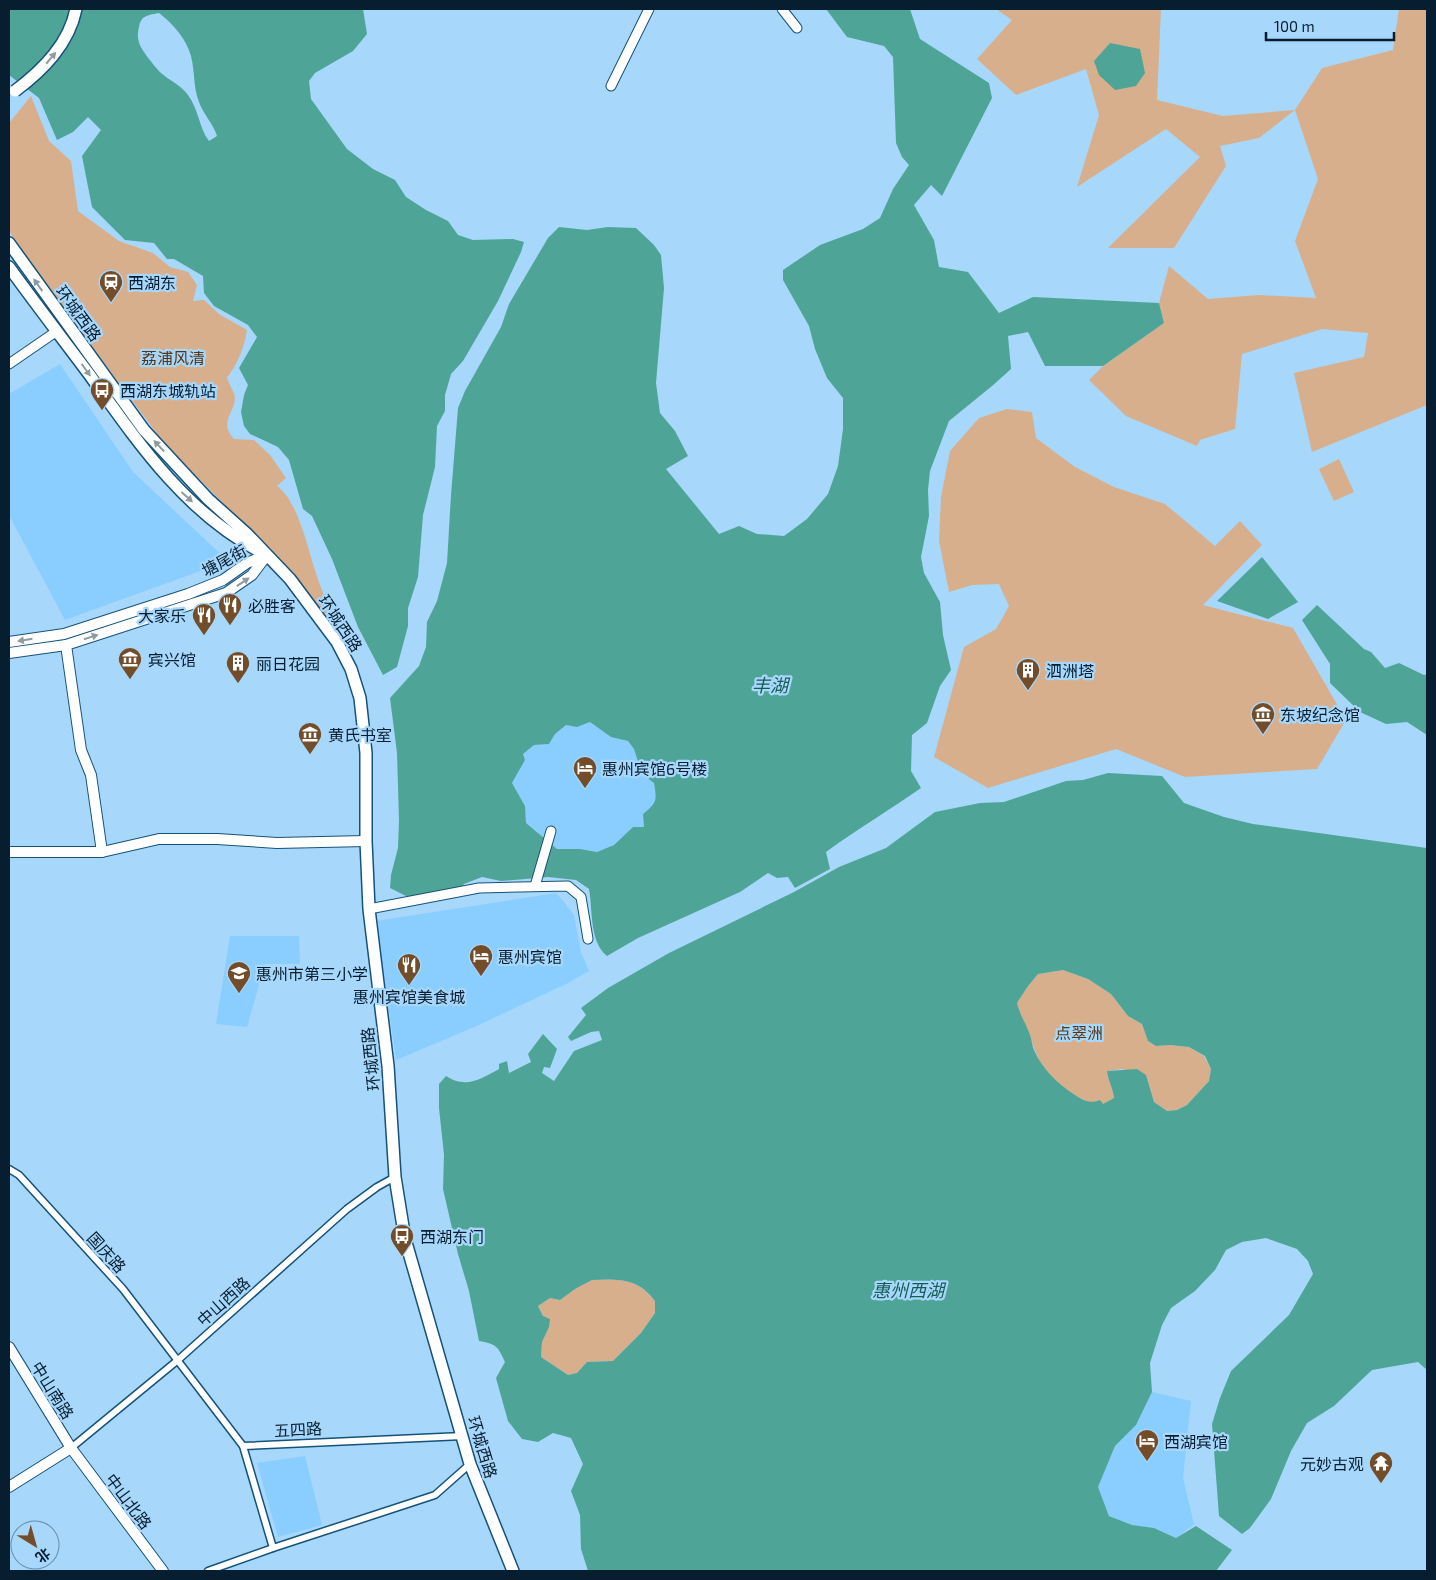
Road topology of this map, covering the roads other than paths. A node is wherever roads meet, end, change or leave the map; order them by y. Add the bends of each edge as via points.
1 (76, 9) edge
2 (649, 9) edge
3 (782, 9) edge
4 (797, 28) dead end
5 (611, 86) dead end
6 (11, 94) edge
7 (9, 243) edge
8 (9, 266) edge
9 (57, 331) junction
10 (9, 364) edge
11 (267, 555) junction
12 (9, 642) edge
13 (66, 645) junction
14 (9, 653) edge
15 (551, 831) dead end
16 (366, 840) junction
17 (9, 852) edge
18 (102, 852) junction
19 (535, 886) junction
20 (368, 909) junction
21 (588, 939) dead end
22 (9, 1169) edge
23 (395, 1178) junction
24 (9, 1347) edge
25 (178, 1360) junction
26 (463, 1436) junction
27 (243, 1446) junction
28 (71, 1448) junction
29 (470, 1464) junction
30 (9, 1487) edge
31 (273, 1548) junction
32 (163, 1571) edge
33 (208, 1571) edge
34 (513, 1571) edge

6 -> 1 main road, bridge via 51,60 70,28
2 - 5 street
3 - 4 street
11 -> 7 main road, 环城西路 via 208,499 144,430
8 - 9 main road, 环城西路
9 - 10 street
9 -> 11 main road, 环城西路 via 169,480 237,539
11 -> 12 street, 塘尾街 via 247,563 223,580 188,594 64,634
13 -> 11 street, 塘尾街 via 226,593 252,575
11 - 16 main road, 环城西路 via 296,586 337,642 351,669 360,698 366,753
13 - 14 street, 塘尾街
13 - 18 street via 81,750 91,775
15 - 19 street
16 - 18 street via 277,843 159,839
16 - 20 main road, 环城西路
17 - 18 street
19 - 20 street via 479,888
19 - 21 street via 568,886 581,897
20 - 23 main road, 环城西路 via 388,1066
22 - 25 street, 国庆路 via 19,1175 123,1289
23 - 25 street, 中山西路 via 347,1209
23 - 26 main road, 环城西路 via 405,1240
24 - 28 street, 中山南路
25 - 27 street
25 - 28 street, 中山西路
26 - 27 street, 五四路
26 - 29 main road, 环城西路
27 - 31 street
28 - 30 street
28 - 32 street, 中山北路
29 - 31 street via 435,1495
29 - 34 main road, 环城西路
31 - 33 street

